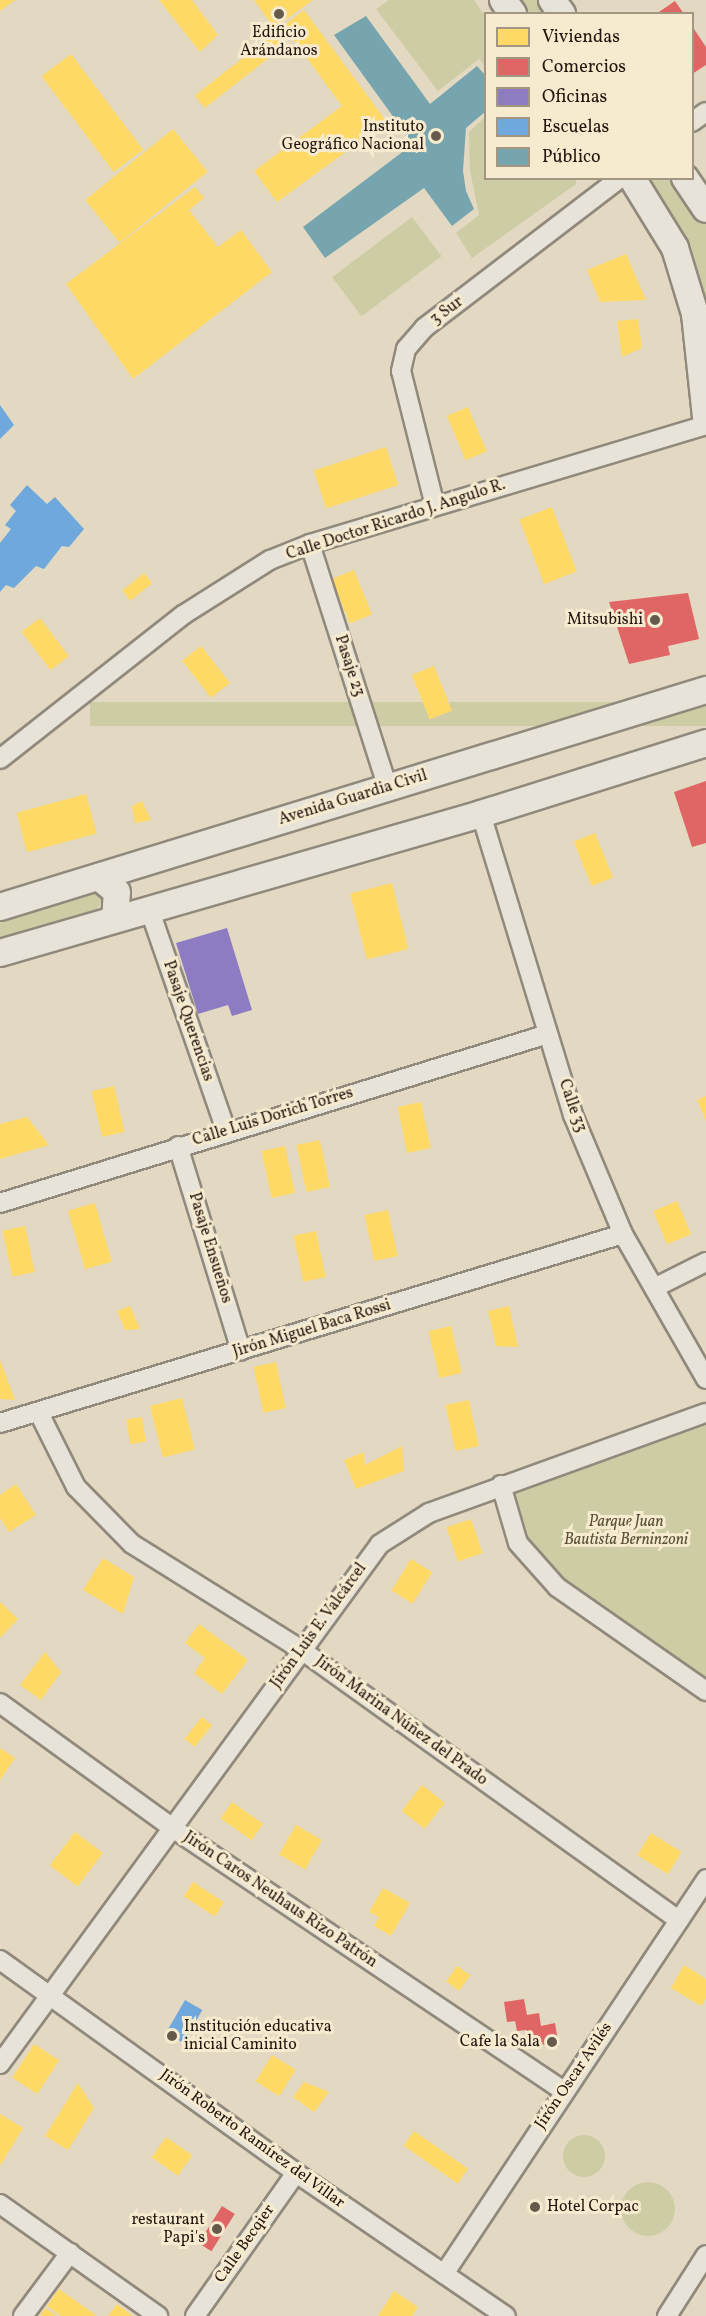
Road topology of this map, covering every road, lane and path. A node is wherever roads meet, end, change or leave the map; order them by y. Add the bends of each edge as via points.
1 (706, 112) edge
2 (694, 121) edge
3 (617, 180) edge
4 (633, 180) edge
5 (686, 180) edge
6 (706, 209) edge
7 (706, 417) edge
8 (706, 425) edge
9 (435, 506) junction
10 (310, 544) junction
11 (706, 690) edge
12 (706, 743) edge
13 (0, 759) edge
14 (388, 788) junction
15 (482, 814) junction
16 (99, 877) junction
17 (0, 907) edge
18 (150, 910) junction
19 (115, 918) junction
20 (0, 953) edge
21 (548, 1034) junction
22 (226, 1131) junction
23 (178, 1146) junction
24 (0, 1203) edge
25 (623, 1234) junction
26 (706, 1262) edge
27 (654, 1288) junction
28 (242, 1351) junction
29 (706, 1379) edge
30 (39, 1413) junction
31 (706, 1413) edge
32 (0, 1423) edge
33 (501, 1485) junction
34 (300, 1649) junction
35 (706, 1691) edge
36 (0, 1703) edge
37 (174, 1828) junction
38 (706, 1879) edge
39 (679, 1920) junction
40 (0, 1960) edge
41 (51, 1994) junction
42 (0, 2064) edge
43 (564, 2091) junction
44 (296, 2173) junction
45 (0, 2204) edge
46 (70, 2253) junction
47 (706, 2255) edge
48 (444, 2274) junction
49 (23, 2316) edge
50 (158, 2316) edge
51 (195, 2316) edge
52 (506, 2316) edge
53 (667, 2316) edge

1 - 2 street
3 - 9 street, 3 Sur via 424,328 406,349 401,371
4 - 7 main road via 675,248 695,314
5 - 6 main road
8 - 9 street, Calle Doctor Ricardo J. Angulo R.
9 - 10 street, Calle Doctor Ricardo J. Angulo R.
10 - 13 street, Calle Doctor Ricardo J. Angulo R. via 270,560 183,615
10 - 14 street, Pasaje 23
11 - 14 main road, Avenida Guardia Civil
12 - 15 main road
14 - 16 main road, Avenida Guardia Civil
15 - 18 main road
15 - 21 street, Calle 33
16 - 17 main road, Avenida Guardia Civil
16 - 19 main road via 117,892
18 - 19 main road
18 - 22 street, Pasaje Querencias
19 - 20 main road
21 - 22 street, Calle Luis Dorich Torres
21 - 25 street, Calle 33 via 573,1115
22 - 23 street, Calle Luis Dorich Torres
23 - 24 street, Calle Luis Dorich Torres
23 - 28 street, Pasaje Ensueños
25 - 27 street, Calle 33
25 - 28 street, Jirón Miguel Baca Rossi
26 - 27 street
27 - 29 street, Calle 33
28 - 30 street, Jirón Miguel Baca Rossi
30 - 32 street, Jirón Miguel Baca Rossi
30 - 34 street, Jirón Marina Núñez del Prado via 76,1487 132,1544
31 - 33 street, Jirón Luis E. Valcárcel
33 - 34 street, Jirón Luis E. Valcárcel via 429,1513 380,1544
33 - 35 street via 518,1543 558,1587
34 - 37 street, Jirón Luis E. Valcárcel
34 - 39 street, Jirón Marina Núñez del Prado
36 - 37 street, Jirón Caros Neuhaus Rizo Patrón
37 - 41 street, Jirón Luis E. Valcárcel
37 - 43 street, Jirón Caros Neuhaus Rizo Patrón
38 - 39 street, Jirón Oscar Avilés
39 - 43 street, Jirón Oscar Avilés
40 - 41 street, Jirón Roberto Ramírez del Villar
41 - 42 street, Jirón Luis E. Valcárcel
41 - 44 street, Jirón Roberto Ramírez del Villar
43 - 48 street, Jirón Oscar Avilés
44 - 48 street, Jirón Roberto Ramírez del Villar
44 - 51 street, Calle Becqier
45 - 46 street
46 - 49 street
46 - 50 street
47 - 53 street
48 - 52 street, Jirón Roberto Ramírez del Villar

